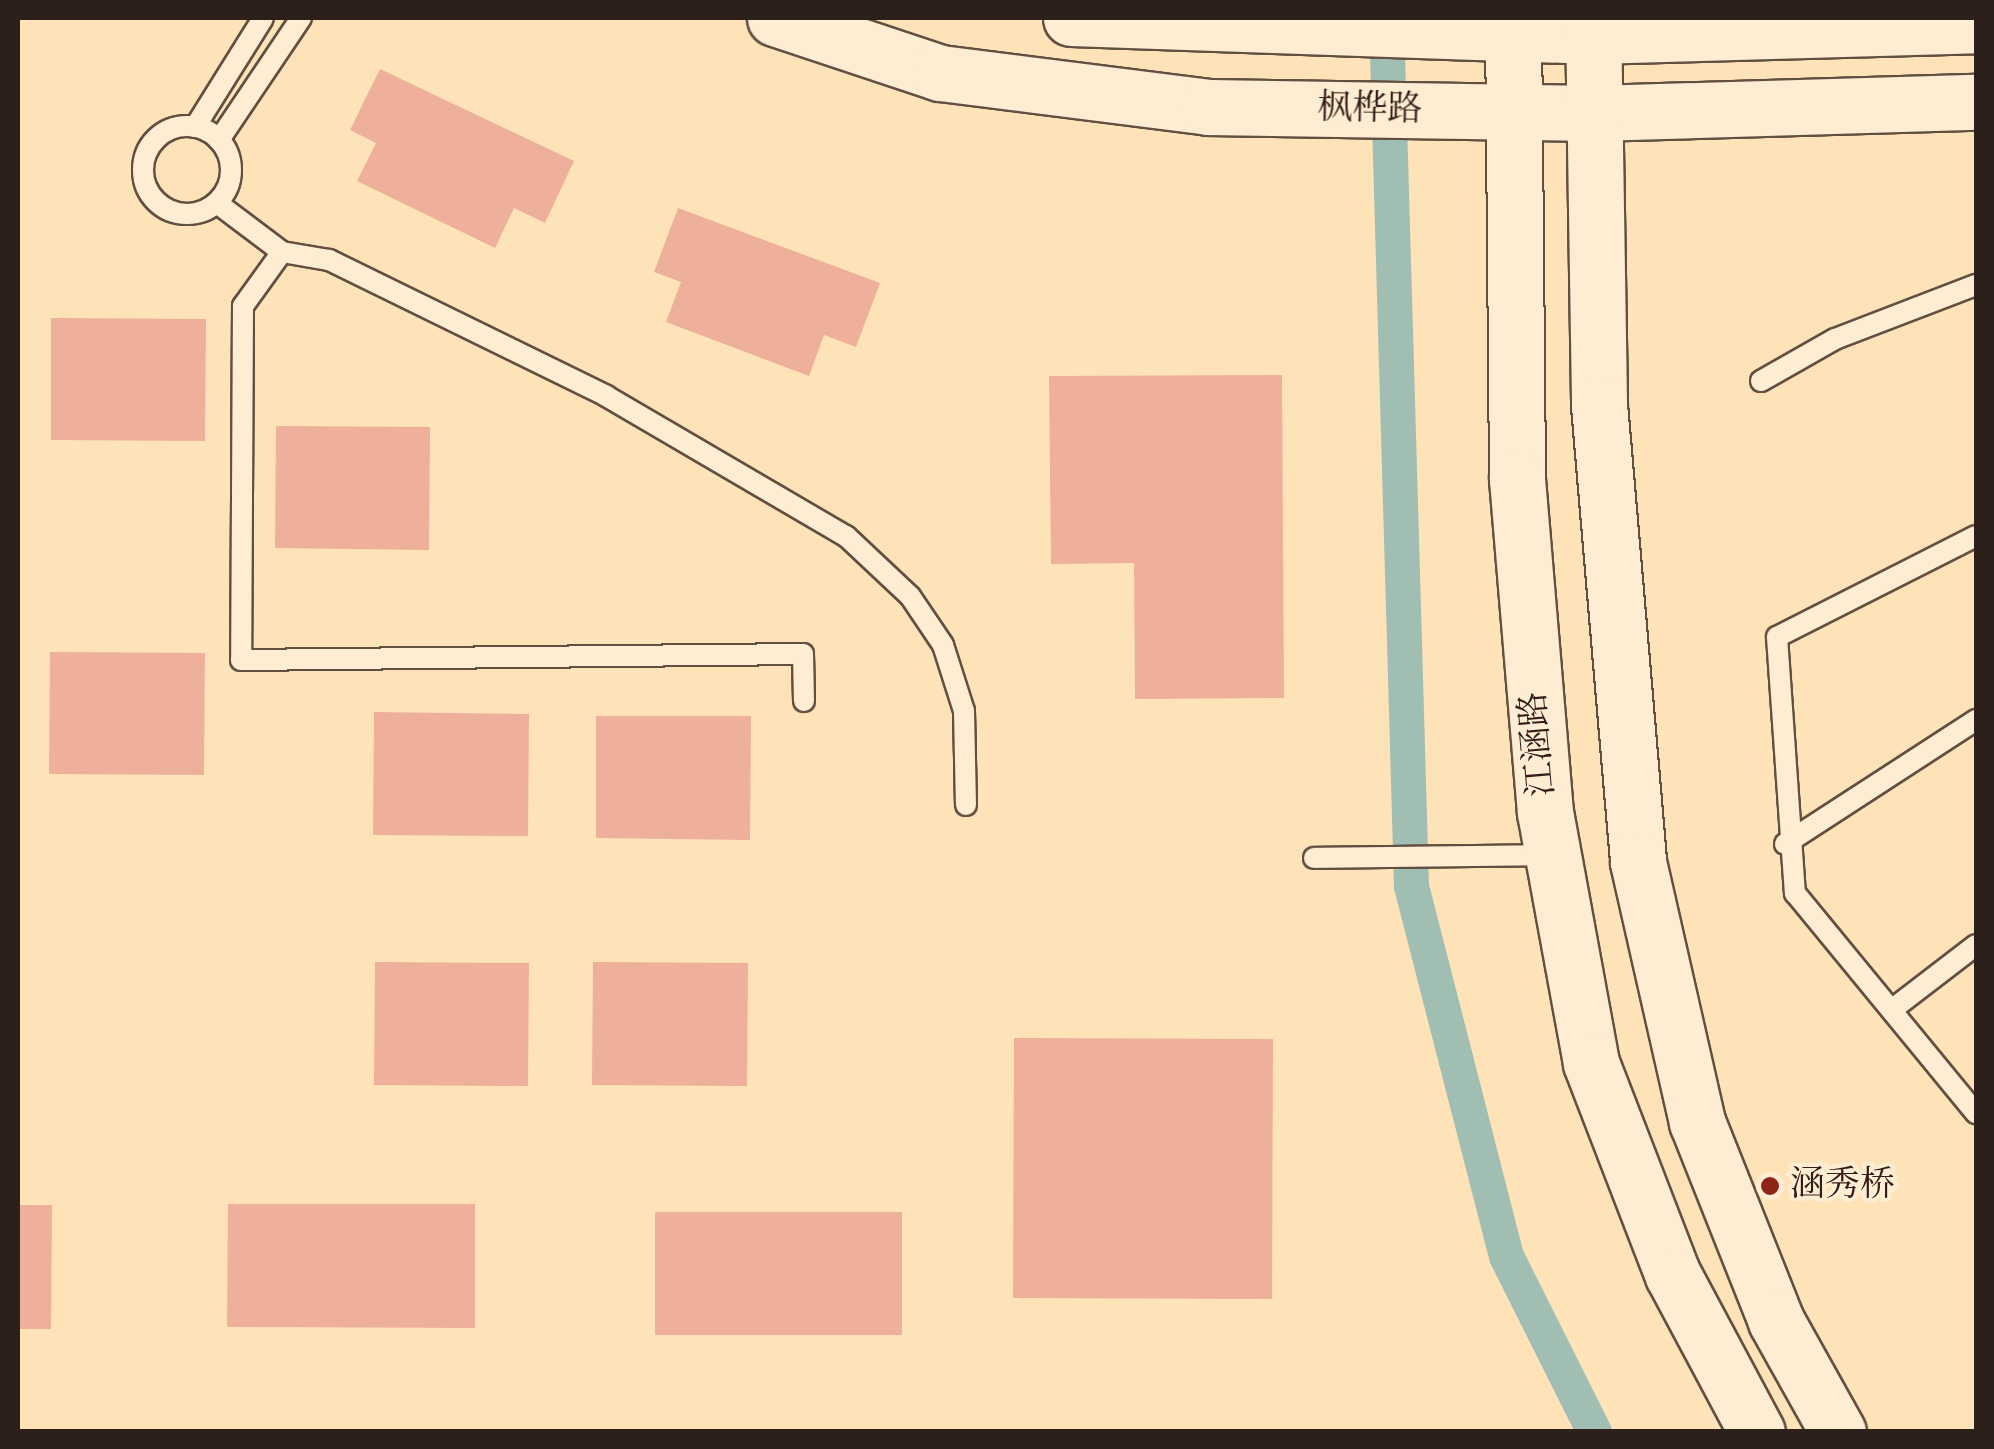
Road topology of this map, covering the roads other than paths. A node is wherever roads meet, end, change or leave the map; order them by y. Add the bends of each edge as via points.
1 (262, 18) edge
2 (301, 18) edge
3 (775, 18) edge
4 (1071, 18) edge
5 (1976, 24) edge
6 (1593, 26) edge
7 (1496, 28) edge
8 (1976, 102) edge
9 (1488, 112) junction
10 (1595, 112) junction
11 (195, 127) junction
12 (219, 140) junction
13 (217, 202) junction
14 (282, 252) junction
15 (1976, 285) edge
16 (1761, 382) dead end
17 (1976, 536) edge
18 (804, 700) dead end
19 (1976, 720) edge
20 (966, 805) dead end
21 (1785, 844) junction
22 (1552, 855) junction
23 (1314, 858) dead end
24 (1976, 945) edge
25 (1894, 1008) junction
26 (1976, 1113) edge
27 (1757, 1432) edge
28 (1838, 1432) edge

1 - 11 lane
2 - 12 lane
3 - 9 main road, 枫桦路 via 940,73 1208,107
4 - 7 main road
5 - 6 main road
6 - 7 main road
6 - 10 main road
7 - 9 main road, 江涵路
8 - 10 main road, 枫桦路
9 - 10 main road, 枫桦路
9 - 22 main road, 江涵路
10 - 28 main road via 1599,406 1638,862 1697,1122 1776,1321
11 - 12 lane
11 - 13 lane via 154,142 145,184 178,214
12 - 13 lane via 230,165
13 - 14 lane
14 - 18 lane via 243,306 241,660 803,654
14 - 20 lane via 329,260 606,396 846,536 910,596 943,645 964,711
15 - 16 lane via 1835,339
17 - 21 lane via 1777,637
19 - 21 lane
21 - 25 lane via 1795,892
22 - 23 lane
22 - 27 main road, 江涵路 via 1591,1064 1674,1275
24 - 25 lane
25 - 26 lane

